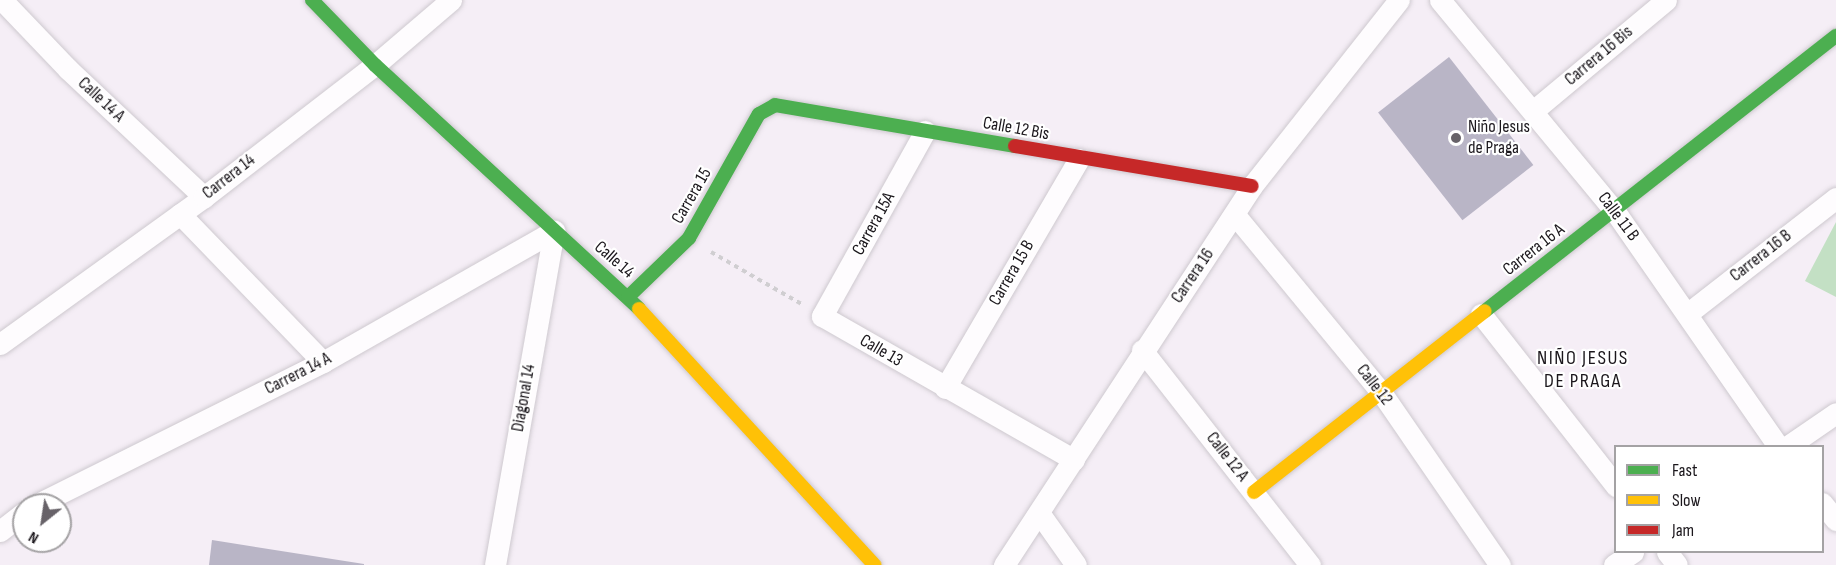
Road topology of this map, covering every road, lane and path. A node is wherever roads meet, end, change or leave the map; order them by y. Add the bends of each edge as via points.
1 (2, 0) edge
2 (312, 0) edge
3 (451, 0) edge
4 (1399, 0) edge
5 (1440, 0) edge
6 (1666, 0) edge
7 (1836, 36) edge
8 (375, 64) junction
9 (775, 105) joint
10 (1533, 111) junction
11 (926, 131) junction
12 (1079, 159) junction
13 (1252, 186) junction
14 (204, 196) junction
15 (1836, 198) edge
16 (1614, 210) junction
17 (180, 214) junction
18 (1235, 215) junction
19 (554, 231) junction
20 (689, 238) junction
21 (628, 297) junction
22 (1481, 314) junction
23 (1687, 315) junction
24 (822, 316) junction
25 (0, 344) edge
26 (1142, 350) junction
27 (323, 362) junction
28 (945, 388) junction
29 (1381, 392) junction
30 (1836, 413) edge
31 (1777, 445) edge
32 (1791, 445) edge
33 (1074, 460) junction
34 (1614, 483) edge
35 (1254, 492) junction
36 (60, 493) edge
37 (1824, 505) edge
38 (1040, 514) junction
39 (1836, 520) edge
40 (12, 522) edge
41 (0, 531) edge
42 (1632, 553) edge
43 (1668, 553) edge
44 (495, 565) edge
45 (874, 565) edge
46 (1004, 565) edge
47 (1076, 565) edge
48 (1310, 565) edge
49 (1500, 565) edge
50 (1614, 565) edge
51 (1677, 565) edge

1 - 14 street, Calle 14 A via 68,69
2 - 8 street, Calle 14
3 - 8 street, Carrera 14
4 - 13 street, Carrera 16
5 - 10 street, Calle 11 B
6 - 10 street, Carrera 16 Bis
7 - 16 street, Carrera 16 A
8 - 14 street, Carrera 14
8 - 19 street, Calle 14
9 - 11 street, Calle 12 Bis
9 - 20 street, Carrera 15 via 759,114
10 - 16 street, Calle 11 B
11 - 12 street, Calle 12 Bis
11 - 24 street, Carrera 15A
12 - 13 street, Calle 12 Bis
12 - 28 street, Carrera 15 B
13 - 18 street, Carrera 16
14 - 17 street, Carrera 14
15 - 23 street, Carrera 16 B
16 - 22 street, Carrera 16 A
16 - 23 street, Calle 11 B
17 - 25 street, Carrera 14
17 - 27 street
18 - 26 street, Carrera 16
18 - 29 street, Calle 12
19 - 21 street, Calle 14
19 - 27 street, Carrera 14 A
19 - 44 street, Diagonal 14
20 - 21 street, Carrera 15
20 - 24 path
21 - 45 street, Calle 14
22 - 29 street, Carrera 16 A
22 - 34 street
23 - 31 street, Calle 11 B
24 - 28 street, Calle 13
26 - 33 street, Carrera 16
26 - 35 street, Calle 12 A
27 - 36 street, Carrera 14 A
28 - 33 street, Calle 13
29 - 35 street, Carrera 16 A
29 - 49 street, Calle 12
30 - 32 street
33 - 38 street, Carrera 16
35 - 48 street, Calle 12 A
37 - 39 street
38 - 46 street, Carrera 16
38 - 47 street
40 - 41 street
42 - 50 street
43 - 51 street

